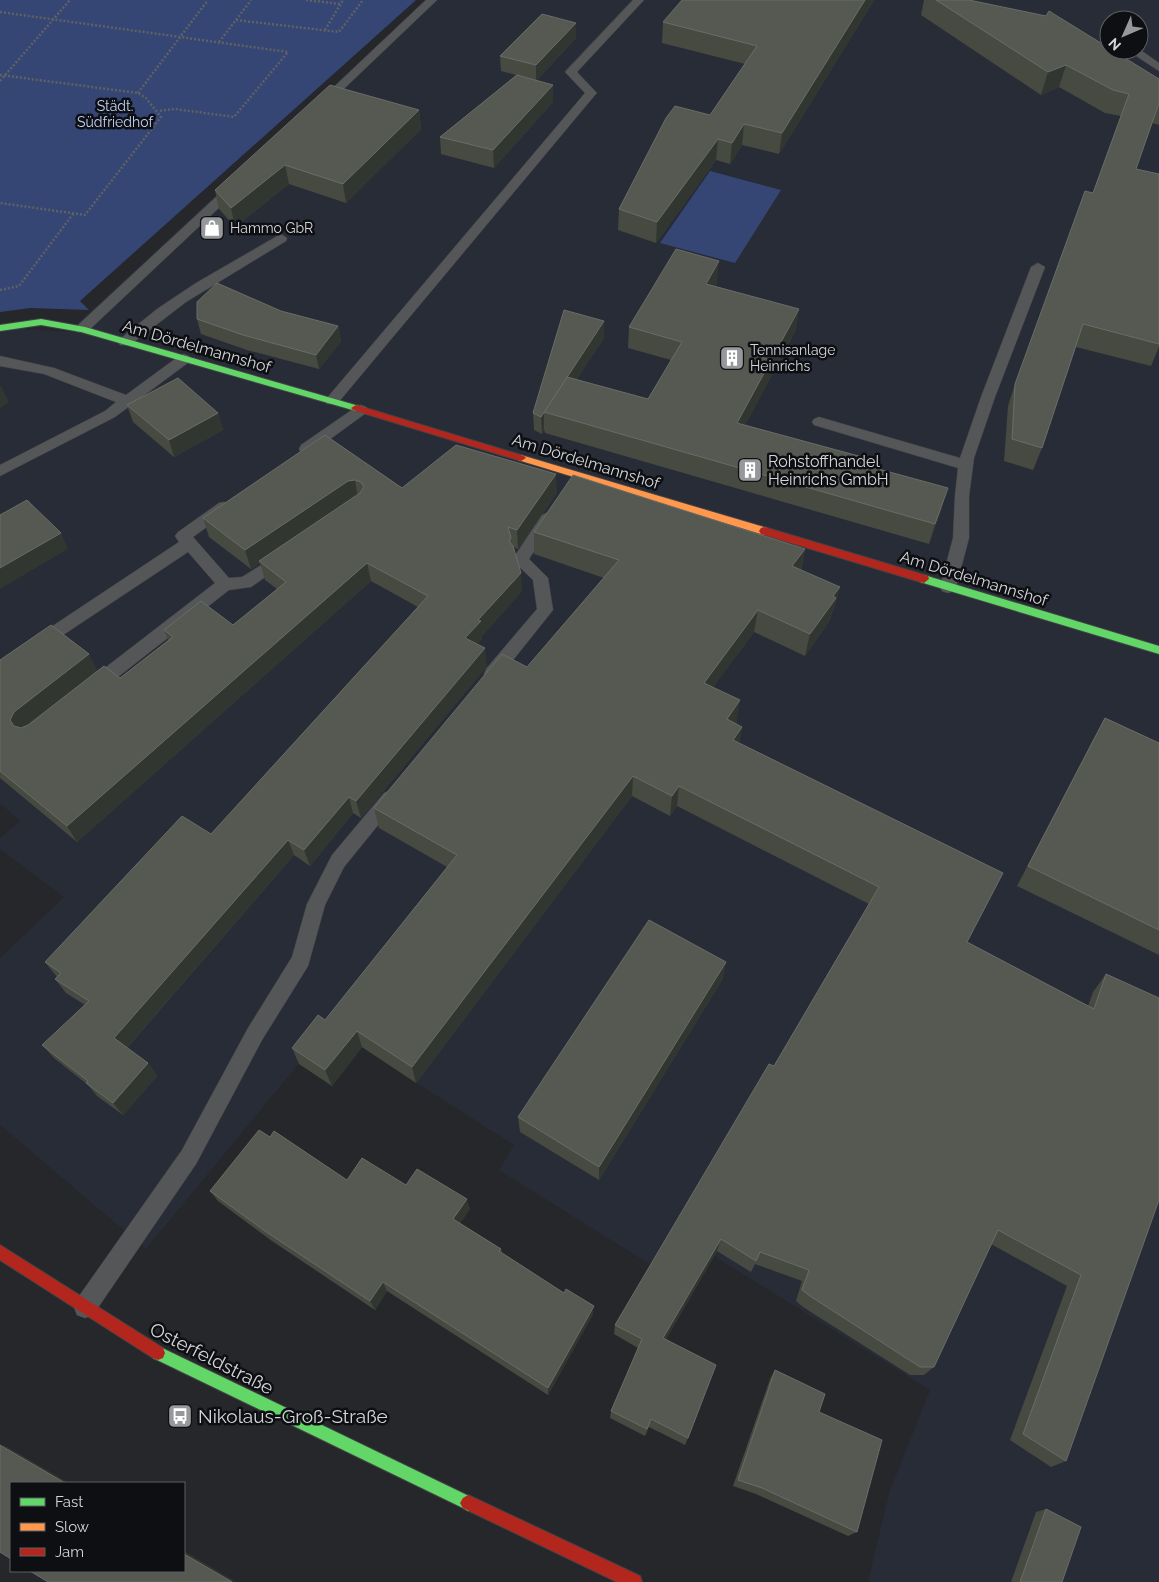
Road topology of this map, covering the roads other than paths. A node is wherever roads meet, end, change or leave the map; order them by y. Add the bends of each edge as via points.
1 (432, 0) edge
2 (640, 0) edge
3 (1147, 60) edge
4 (1159, 68) edge
5 (311, 114) edge
6 (246, 175) edge
7 (282, 238) dead end
8 (1038, 267) dead end
9 (0, 328) edge
10 (82, 329) junction
11 (125, 342) junction
12 (184, 359) junction
13 (0, 361) edge
14 (127, 401) junction
15 (332, 401) junction
16 (361, 410) junction
17 (819, 422) dead end
18 (296, 456) edge
19 (966, 465) junction
20 (0, 471) edge
21 (579, 476) junction
22 (568, 491) edge
23 (240, 496) edge
24 (557, 506) edge
25 (189, 544) junction
26 (294, 550) edge
27 (225, 584) junction
28 (948, 587) junction
29 (29, 650) edge
30 (1159, 650) edge
31 (482, 686) edge
32 (85, 693) edge
33 (401, 785) edge
34 (0, 1252) edge
35 (85, 1306) junction
36 (634, 1582) edge

1 - 5 lane
2 - 15 lane via 571,72 591,93
3 - 4 lane
6 - 10 lane
7 - 11 lane via 194,288
8 - 19 lane via 988,397
9 - 10 street, Am Dördelmannshof via 41,322
10 - 11 street, Am Dördelmannshof
11 - 12 street, Am Dördelmannshof
12 - 14 lane
12 - 15 street, Am Dördelmannshof
13 - 14 lane via 59,374
14 - 20 lane via 110,414
15 - 16 street, Am Dördelmannshof
16 - 18 lane
16 - 21 street, Am Dördelmannshof
17 - 19 lane
19 - 28 lane via 961,538
21 - 22 lane
21 - 28 street, Am Dördelmannshof
23 - 25 lane via 183,536
24 - 31 lane via 520,560 540,578 545,610
25 - 27 lane
25 - 29 lane
26 - 27 lane via 245,583
27 - 32 lane
28 - 30 street, Am Dördelmannshof
33 - 35 lane via 338,861 316,904 301,960 256,1034 189,1157
34 - 35 street, Osterfeldstraße
35 - 36 street, Osterfeldstraße via 162,1355

